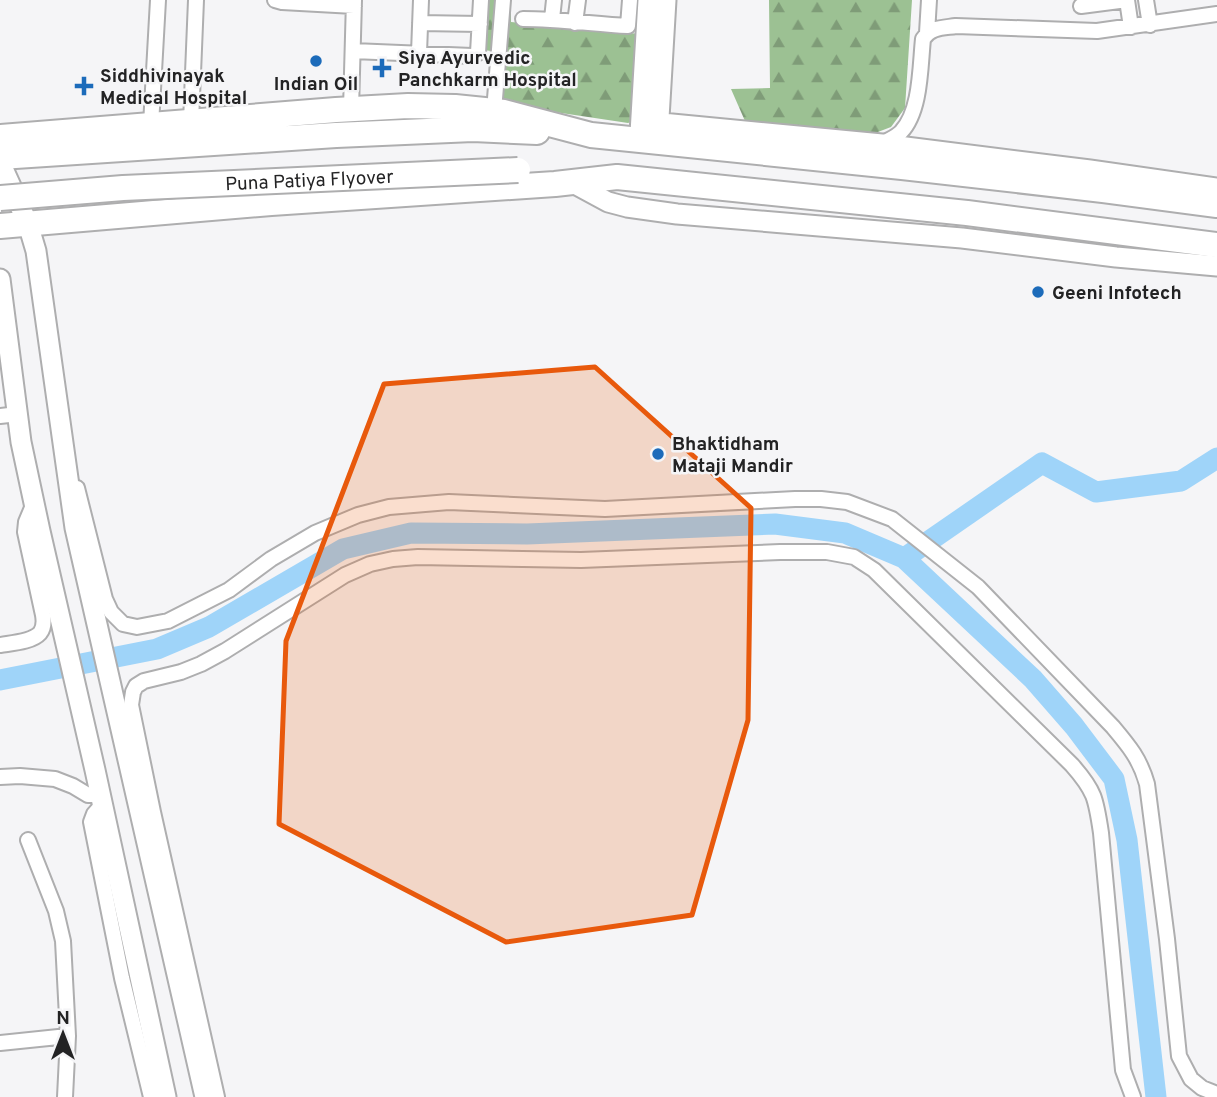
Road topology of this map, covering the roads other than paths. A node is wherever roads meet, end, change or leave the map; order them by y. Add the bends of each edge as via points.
1 (158, 0) edge
2 (196, 0) edge
3 (275, 0) edge
4 (421, 0) edge
5 (481, 0) edge
6 (503, 0) edge
7 (554, 0) edge
8 (578, 0) edge
9 (630, 0) edge
10 (648, 0) edge
11 (666, 0) edge
12 (929, 0) edge
13 (1127, 0) edge
14 (1146, 0) edge
15 (354, 3) edge
16 (1081, 6) dead end
17 (1217, 14) edge
18 (523, 19) dead end
19 (552, 19) junction
20 (420, 23) junction
21 (575, 23) junction
22 (480, 24) junction
23 (1150, 24) junction
24 (1131, 27) junction
25 (927, 33) junction
26 (353, 51) junction
27 (419, 53) junction
28 (351, 109) junction
29 (494, 111) junction
30 (191, 122) junction
31 (151, 125) junction
32 (649, 132) junction
33 (591, 135) junction
34 (0, 137) edge
35 (882, 144) junction
36 (820, 149) junction
37 (0, 160) edge
38 (617, 177) junction
39 (1097, 180) junction
40 (570, 182) junction
41 (1217, 188) edge
42 (0, 198) edge
43 (1217, 205) edge
44 (29, 224) junction
45 (0, 226) edge
46 (1217, 245) edge
47 (1217, 265) edge
48 (0, 279) edge
49 (9, 415) edge
50 (63, 442) junction
51 (34, 502) junction
52 (0, 645) edge
53 (0, 777) edge
54 (101, 800) junction
55 (29, 839) dead end
56 (68, 1036) junction
57 (0, 1043) edge
58 (1217, 1094) edge
59 (65, 1097) edge
60 (151, 1097) edge
61 (166, 1097) edge
62 (205, 1097) edge
63 (218, 1097) edge
64 (1133, 1097) edge

1 - 31 street
2 - 30 street
3 - 15 street
4 - 20 street
5 - 22 street
6 - 29 street
7 - 19 street
8 - 21 street
9 - 21 street via 628,26
10 - 32 main road
11 - 32 main road
12 - 25 street
13 - 16 street
13 - 24 street
14 - 23 street
15 - 26 street
17 - 23 street
18 - 19 street
19 - 21 street
20 - 22 street
20 - 27 street
22 - 27 street via 478,53
23 - 24 street
24 - 25 street via 1097,31 956,26
25 - 35 street via 910,120
26 - 27 street
26 - 28 street
28 - 29 highway via 408,106
28 - 30 highway
29 - 33 highway
30 - 31 highway
31 - 34 highway
32 - 33 highway
32 - 36 highway
33 - 37 highway via 473,129
35 - 36 main road
35 - 39 main road
36 - 39 highway
37 - 44 main road
38 - 40 highway
38 - 42 highway, Puna Patiya Flyover, bridge via 518,170
38 - 46 highway via 967,213
39 - 41 main road
39 - 43 highway
40 - 44 highway
40 - 47 main road via 608,202 677,214
44 - 45 highway
44 - 50 main road
48 - 49 main road
49 - 51 main road via 22,442
50 - 58 street via 105,599 123,624 137,627 168,621 229,590 315,533 389,507 449,502 605,509 821,499 847,502 892,519 978,587 1132,749 1147,784 1179,1056 1191,1079
50 - 62 main road via 75,528
51 - 52 street via 25,532 44,626 39,634
51 - 54 main road
53 - 54 street via 55,779
54 - 60 street via 91,822
54 - 61 main road
55 - 56 street via 63,941
56 - 57 street
56 - 59 street
63 - 64 street via 131,705 136,686 201,664 345,575 393,559 581,560 827,552 853,557 874,570 1089,785 1101,833 1123,1070

